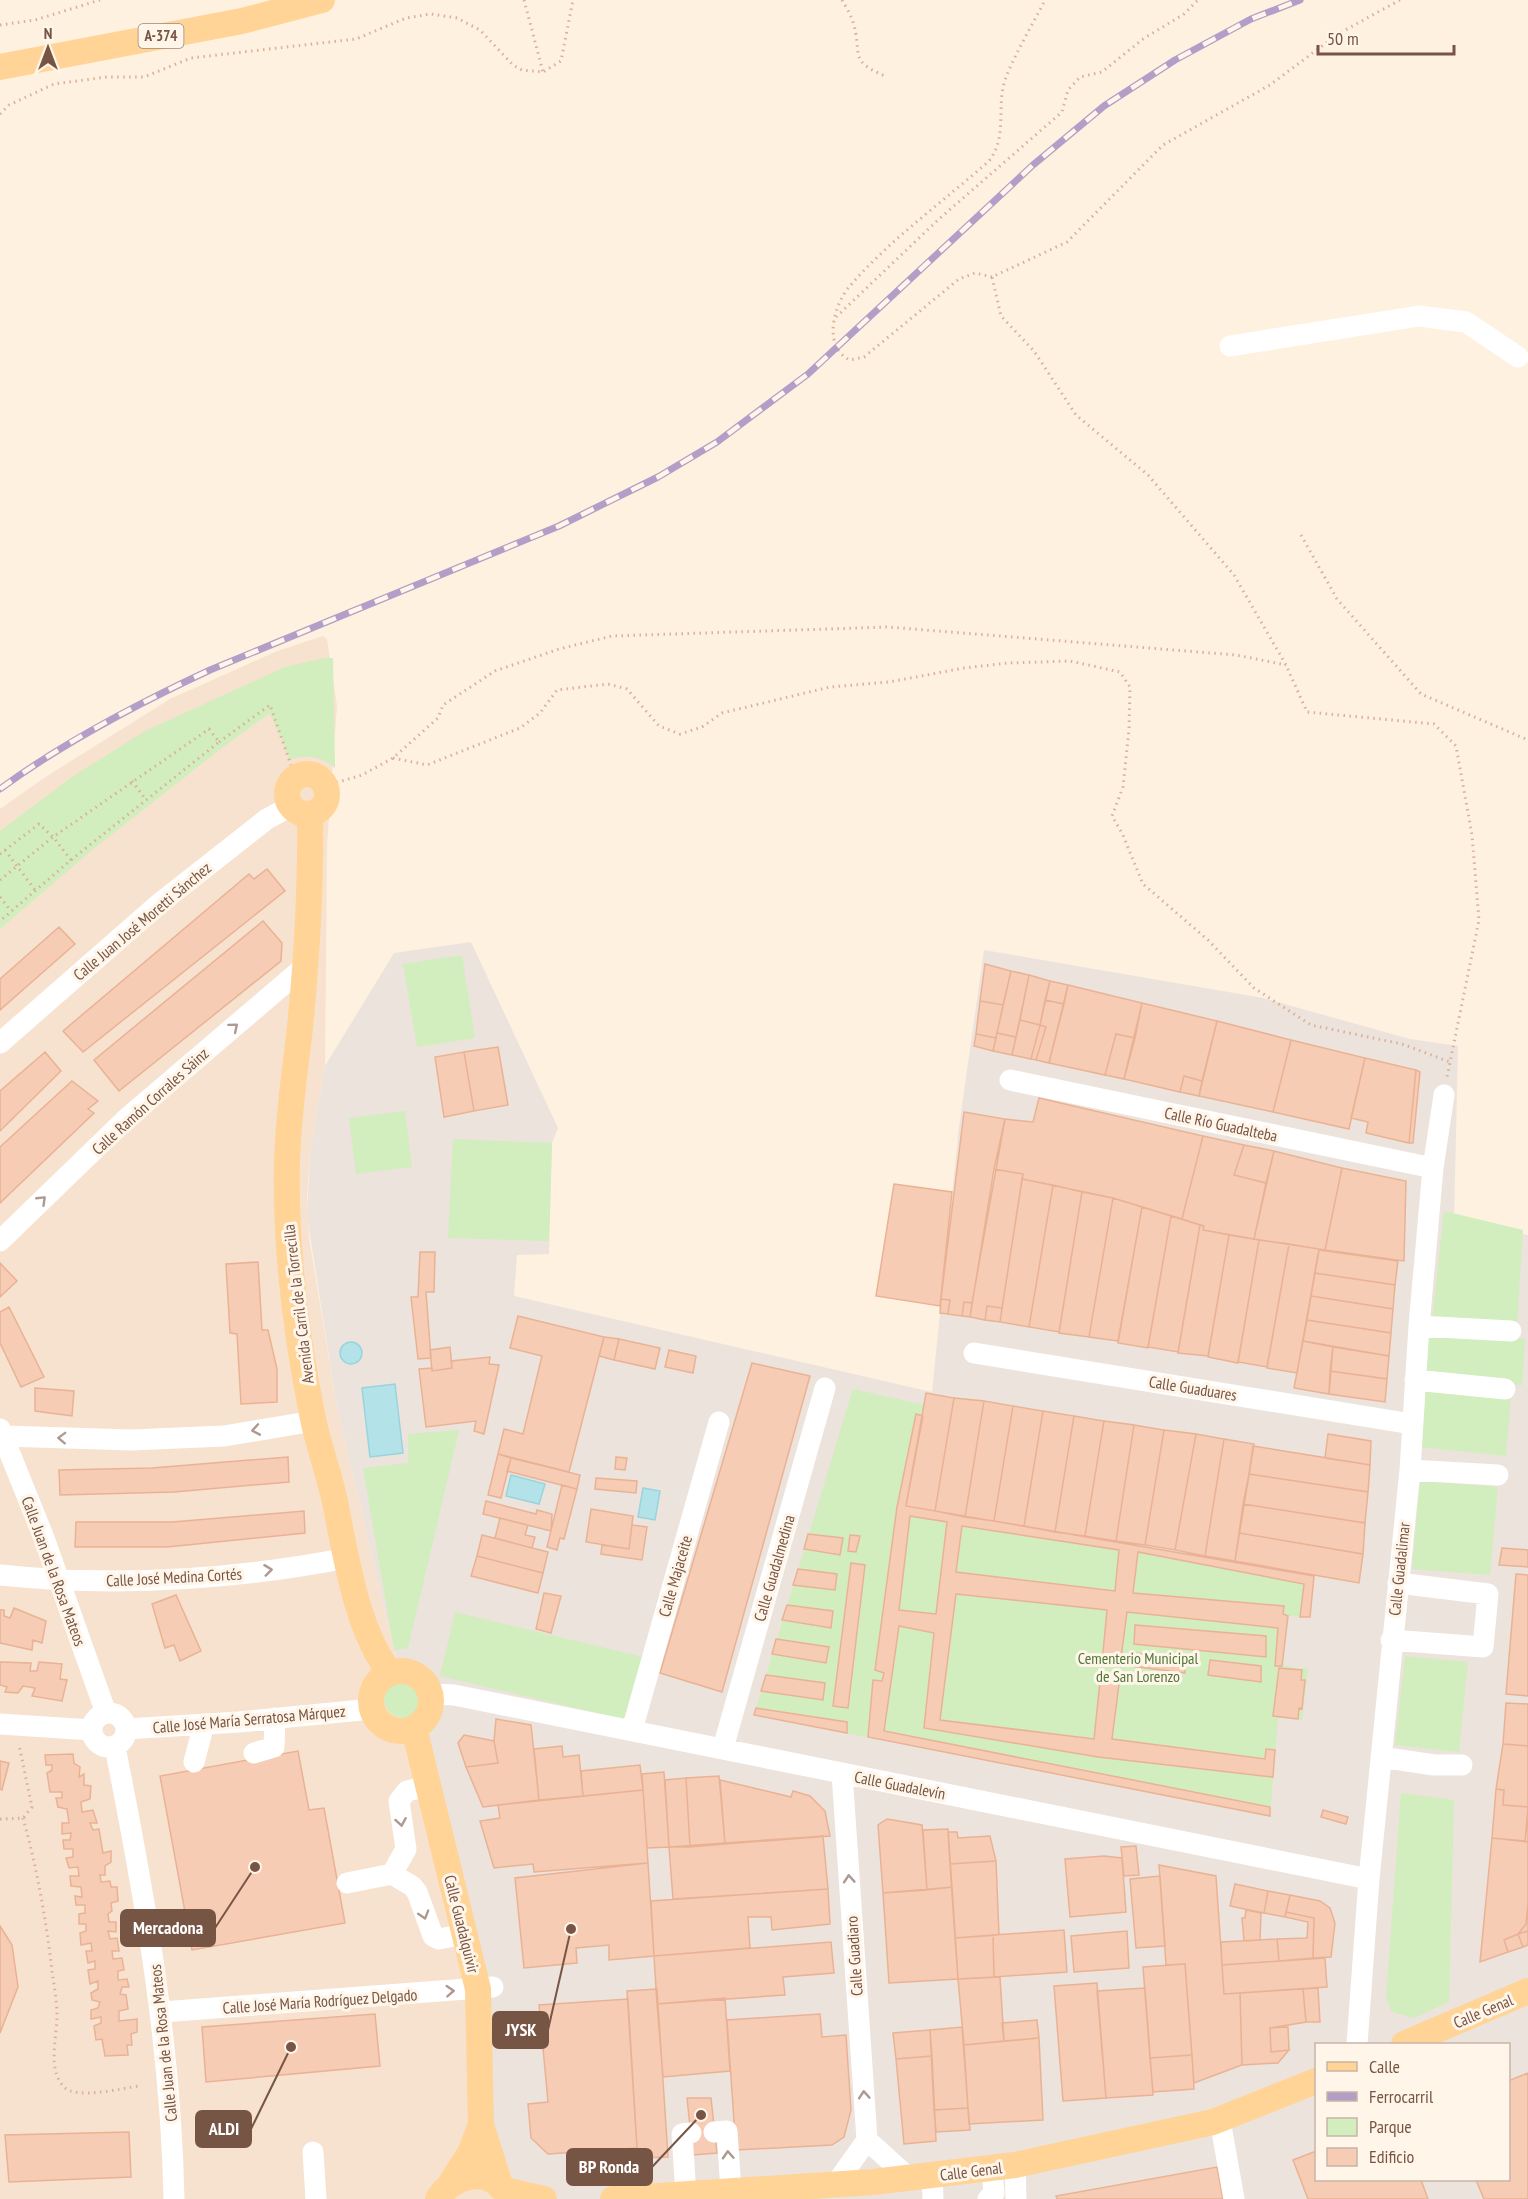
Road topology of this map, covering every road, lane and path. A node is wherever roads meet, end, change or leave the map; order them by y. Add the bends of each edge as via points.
1 (100, 0) edge
2 (322, 0) edge
3 (524, 0) edge
4 (573, 0) edge
5 (842, 0) edge
6 (1045, 0) edge
7 (1198, 0) edge
8 (1400, 0) edge
9 (0, 25) edge
10 (0, 67) edge
11 (543, 72) junction
12 (885, 76) dead end
13 (0, 114) edge
14 (992, 277) junction
15 (834, 319) junction
16 (1230, 346) dead end
17 (1518, 357) dead end
18 (1301, 535) dead end
19 (1286, 665) junction
20 (1528, 740) edge
21 (219, 742) junction
22 (393, 758) junction
23 (132, 781) junction
24 (325, 786) junction
25 (146, 800) junction
26 (300, 810) junction
27 (267, 819) junction
28 (53, 837) junction
29 (5, 850) junction
30 (0, 854) edge
31 (71, 860) junction
32 (17, 866) junction
33 (0, 880) edge
34 (35, 890) junction
35 (0, 897) edge
36 (11, 911) junction
37 (0, 921) edge
38 (304, 967) junction
39 (0, 1043) edge
40 (1450, 1062) junction
41 (1010, 1080) dead end
42 (1444, 1095) joint
43 (1433, 1168) junction
44 (0, 1241) edge
45 (1419, 1326) junction
46 (1511, 1331) dead end
47 (974, 1353) dead end
48 (1415, 1380) junction
49 (825, 1388) dead end
50 (1505, 1389) dead end
51 (314, 1421) junction
52 (718, 1422) dead end
53 (1412, 1424) junction
54 (2, 1432) edge
55 (1410, 1470) junction
56 (1498, 1475) dead end
57 (347, 1558) junction
58 (0, 1575) edge
59 (60, 1579) junction
60 (1398, 1583) junction
61 (1392, 1640) junction
62 (390, 1673) junction
63 (430, 1694) junction
64 (372, 1709) junction
65 (106, 1713) junction
66 (275, 1718) junction
67 (0, 1724) edge
68 (204, 1724) junction
69 (414, 1728) junction
70 (126, 1729) junction
71 (92, 1730) junction
72 (632, 1730) junction
73 (18, 1740) dead end
74 (115, 1747) junction
75 (723, 1748) junction
76 (254, 1753) dead end
77 (1381, 1757) junction
78 (194, 1762) dead end
79 (1462, 1765) dead end
80 (842, 1773) junction
81 (429, 1786) junction
82 (23, 1818) junction
83 (0, 1819) edge
84 (392, 1874) junction
85 (1369, 1879) junction
86 (347, 1883) dead end
87 (465, 1935) junction
88 (486, 1988) junction
89 (1528, 1991) edge
90 (162, 2012) junction
91 (1357, 2043) edge
92 (1406, 2043) edge
93 (1315, 2082) edge
94 (140, 2086) dead end
95 (1220, 2120) junction
96 (481, 2125) junction
97 (714, 2132) dead end
98 (691, 2133) dead end
99 (867, 2140) junction
100 (313, 2152) dead end
101 (1001, 2167) junction
102 (925, 2184) edge
103 (822, 2190) edge
104 (504, 2192) edge
105 (440, 2193) edge
106 (746, 2193) edge
107 (686, 2195) junction
108 (174, 2199) edge
109 (316, 2199) edge
110 (544, 2199) edge
111 (613, 2199) edge
112 (988, 2199) edge
113 (999, 2199) edge
114 (1016, 2199) edge
115 (1234, 2199) edge

1 - 9 path via 35,20
2 - 10 main road, A-374 via 242,21
3 - 11 path
4 - 11 path via 561,61
5 - 12 path via 853,22 858,57 866,68
6 - 15 path via 1005,80 998,150 848,288
7 - 15 path via 1102,72 1080,77 1068,90 1062,112 939,219
8 - 14 path via 1338,34 1270,85 1163,146 1067,242
11 - 13 path via 513,65 480,30 457,18 431,15 405,18 356,39 191,58 144,77 54,84 9,105
14 - 15 path via 975,273 959,279 860,360 845,358 837,348
14 - 19 path via 1001,316 1034,351 1077,415 1148,475 1234,575
16 - 17 street via 1419,316 1466,322
18 - 20 path via 1337,599 1421,694
19 - 22 path via 1236,656 888,627 612,636 559,648 495,671 443,705 438,718
19 - 40 path via 1307,712 1434,724 1456,746 1472,835 1479,920
21 - 23 path via 209,729
21 - 25 path
21 - 27 path via 270,705 291,765 273,797 263,806
22 - 24 path via 362,775
22 - 40 path via 427,765 520,728 540,712 556,690 578,686 608,684 627,689 659,726 680,734 702,727 722,713 830,687 889,682 975,667 1070,661 1120,672 1130,687 1123,787 1112,816 1143,884 1208,940 1254,988 1293,1015 1311,1025 1402,1044
23 - 25 path
23 - 28 path
24 - 26 main road via 324,806
24 - 26 main road via 312,775 295,778 287,792
25 - 31 path
26 - 27 street, Calle Juan José Moretti Sánchez
26 - 38 main road, Avenida Carril de la Torrecilla via 311,898
27 - 39 street, Calle Juan José Moretti Sánchez via 160,903
28 - 29 path via 39,824
28 - 31 path
28 - 32 path
29 - 30 path
29 - 32 path
31 - 34 path
32 - 33 path
32 - 34 path
34 - 36 path
35 - 36 path
36 - 37 path
44 -> 38 street, Calle Ramón Corrales Sáinz via 126,1119
38 - 51 main road, Avenida Carril de la Torrecilla via 291,1090 288,1227 294,1295
40 - 42 path
41 - 43 street, Calle Río Guadalteba
42 - 43 street, Calle Guadalimar
43 - 45 street, Calle Guadalimar
45 - 46 street
45 - 48 street, Calle Guadalimar
47 - 53 street, Calle Guaduares
48 - 50 street
48 - 53 street, Calle Guadalimar
49 - 75 street, Calle Guadalmedina
51 -> 54 street via 224,1436 132,1440
51 - 57 main road, Avenida Carril de la Torrecilla
52 - 72 street, Calle Majaceite
53 - 55 street, Calle Guadalimar
54 - 59 street, Calle Juan de la Rosa Mateos
55 - 56 street
55 - 60 street, Calle Guadalimar
59 -> 57 street, Calle José Medina Cortés via 203,1578
57 - 62 main road, Avenida Carril de la Torrecilla via 372,1643
58 - 59 street, Calle José Medina Cortés
59 - 65 street, Calle Juan de la Rosa Mateos
60 - 61 street, Calle Guadalimar
60 - 61 street via 1488,1594 1484,1636 1482,1647
61 - 77 street, Calle Guadalimar
62 - 63 main road via 408,1672 421,1678
62 - 64 main road via 376,1684
63 - 69 main road via 427,1716
63 - 72 street, Calle Guadalevín via 454,1695
64 - 66 street, Calle José María Serratosa Márquez
64 - 69 main road via 385,1726 402,1731
65 - 70 street via 120,1717
65 - 71 street via 96,1719
66 - 68 street, Calle José María Serratosa Márquez
66 - 76 street via 274,1747
67 - 71 street
68 - 70 street, Calle José María Serratosa Márquez
68 - 78 street
69 - 81 main road, Calle Guadalquivir
70 - 74 street via 122,1742
71 - 74 street via 97,1743
72 - 75 street, Calle Guadalevín
73 - 82 path via 32,1808
74 - 90 street, Calle Juan de la Rosa Mateos
75 - 80 street, Calle Guadalevín
77 - 79 street
77 - 85 street, Calle Guadalimar
80 - 85 street, Calle Guadalevín
99 -> 80 street, Calle Guadiaro
81 -> 84 street via 407,1791 399,1801 406,1849
81 - 87 main road, Calle Guadalquivir
82 - 83 path
82 - 94 path via 38,1871 49,1945 57,2016 57,2076 65,2088 77,2094
84 - 86 street
84 -> 87 street via 417,1892 433,1936 439,1939
85 - 91 street, Calle Guadalimar
87 - 88 main road, Calle Guadalquivir
90 -> 88 street, Calle José María Rodríguez Delgado
88 - 96 main road, Calle Guadalquivir
89 - 92 main road, Calle Genal
90 - 108 street, Calle Juan de la Rosa Mateos
93 - 95 main road, Calle Genal
95 - 101 main road, Calle Genal
95 - 115 street
96 - 104 main road, Calle Guadalquivir
96 - 105 main road, Calle Guadalquivir via 470,2153
106 -> 97 street via 727,2131
98 - 107 street via 682,2134
99 - 102 street
99 - 103 street
100 - 109 street
101 - 102 main road, Calle Genal
101 - 112 street via 994,2193
101 - 113 street
101 - 114 street
102 - 103 main road, Calle Genal
103 - 106 main road, Calle Genal
104 - 105 main road via 489,2179 470,2176
104 - 110 main road
106 - 107 main road, Calle Genal
107 - 111 main road, Calle Genal

